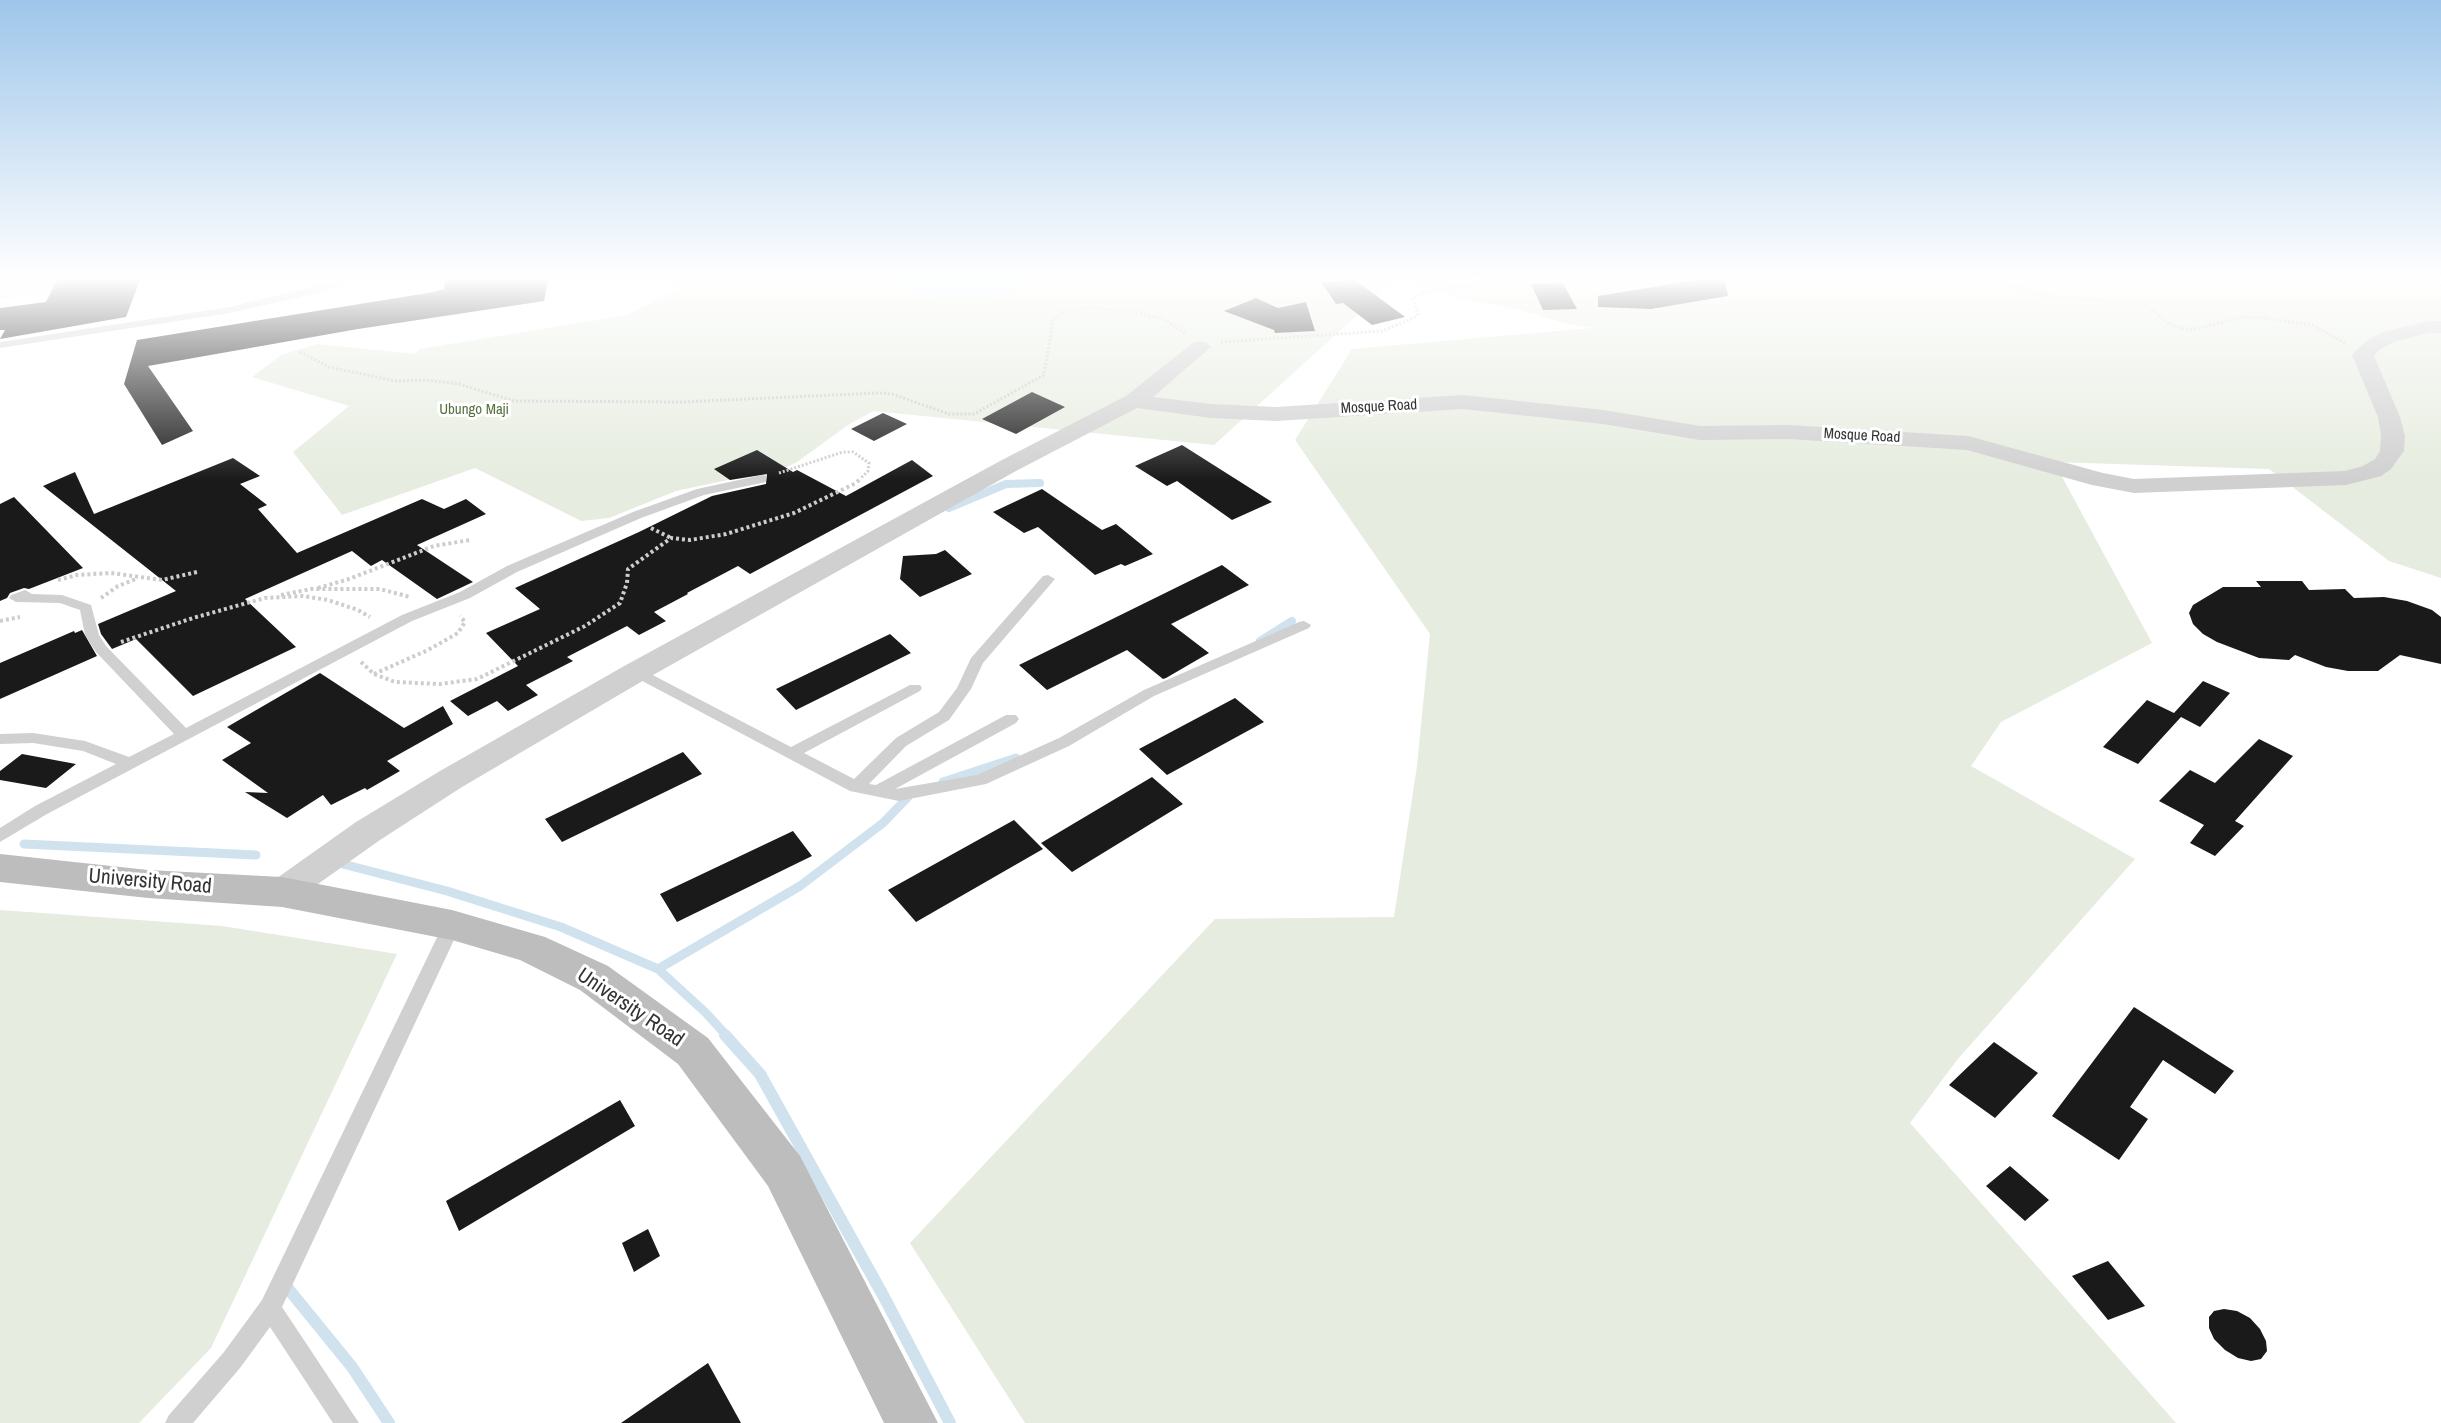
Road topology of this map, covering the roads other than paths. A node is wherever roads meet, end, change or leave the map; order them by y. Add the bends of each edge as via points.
1 (1207, 346) edge
2 (2375, 346) edge
3 (1134, 401) junction
4 (762, 479) dead end
5 (1048, 579) dead end
6 (25, 594) road end
7 (1304, 625) dead end
8 (636, 672) junction
9 (915, 688) dead end
10 (1011, 719) dead end
11 (184, 736) junction
12 (0, 739) edge
13 (790, 754) junction
14 (132, 764) junction
15 (856, 787) junction
16 (878, 791) junction
17 (0, 837) edge
18 (0, 868) edge
19 (282, 892) junction
20 (452, 925) junction
21 (270, 1308) junction
22 (177, 1423) edge
23 (347, 1423) edge
24 (912, 1423) edge

1 - 3 street
2 - 3 street, Mosque Road via 2363,355 2393,436 2392,451 2383,464 2346,478 2233,483 2134,486 1968,443 1788,432 1700,433 1603,417 1463,402 1276,414
3 - 8 street via 1008,466
4 - 11 lane via 701,492 587,535 465,595 407,618
5 - 15 lane via 976,661 964,689 944,716 901,742
6 - 11 lane via 16,598 62,599 86,608 92,635 101,648
7 - 16 lane via 1149,693 1064,742 980,780 899,795
8 - 13 lane
8 - 19 street via 441,785
9 - 13 lane
10 - 16 lane
11 - 14 lane
12 - 14 lane via 33,738 85,746
13 - 15 lane
14 - 17 lane via 41,810
15 - 16 lane
18 - 19 street, University Road via 148,884
19 - 20 street, University Road
20 - 21 lane
20 - 24 street, University Road via 531,948 594,978 693,1051 784,1171
21 - 22 lane via 232,1360
21 - 23 lane

